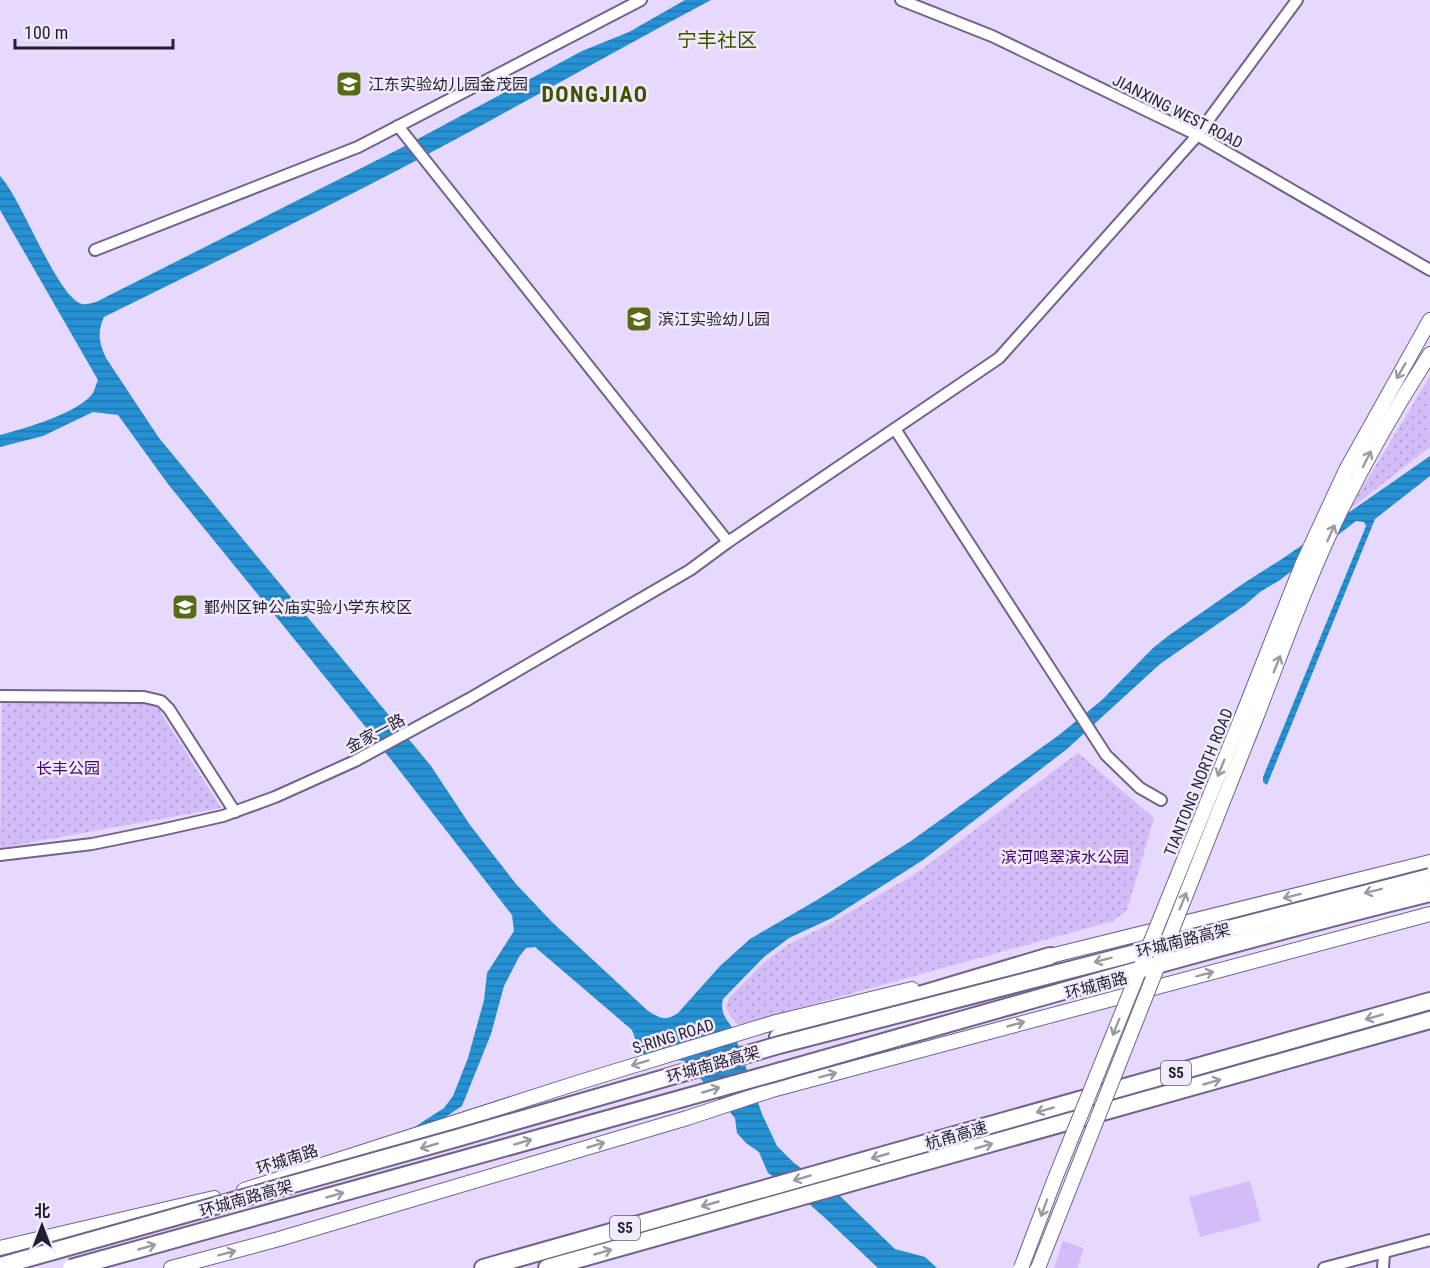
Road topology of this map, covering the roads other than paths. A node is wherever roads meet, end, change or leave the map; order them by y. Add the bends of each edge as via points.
1 (641, 0) edge
2 (901, 0) edge
3 (1297, 0) edge
4 (400, 129) junction
5 (1197, 135) junction
6 (95, 250) dead end
7 (1430, 270) edge
8 (1430, 320) edge
9 (1430, 354) edge
10 (895, 429) junction
11 (728, 542) junction
12 (0, 696) edge
13 (1249, 716) junction
14 (1161, 800) dead end
15 (235, 812) junction
16 (0, 855) edge
17 (1430, 862) edge
18 (1430, 877) edge
19 (1430, 893) edge
20 (1430, 914) edge
21 (1050, 956) junction
22 (1430, 1001) edge
23 (1430, 1020) edge
24 (580, 1082) joint
25 (457, 1138) junction
26 (100, 1239) junction
27 (1430, 1240) edge
28 (0, 1248) edge
29 (1384, 1253) junction
30 (118, 1255) junction
31 (0, 1259) edge
32 (0, 1266) edge
33 (71, 1268) edge
34 (83, 1268) edge
35 (171, 1268) edge
36 (483, 1268) edge
37 (547, 1268) edge
38 (1021, 1268) edge
39 (1038, 1268) edge
40 (1324, 1268) edge
41 (1383, 1268) edge

1 - 4 street
2 - 5 street, JIANXING WEST ROAD via 992,36
3 - 5 street, 金家一路
4 - 6 street
4 - 11 street
5 - 7 street, JIANXING WEST ROAD
5 - 10 street, 金家一路 via 999,358
8 -> 13 main road, TIANTONG NORTH ROAD via 1346,470 1302,564
13 -> 9 main road, TIANTONG NORTH ROAD via 1341,511 1373,448
10 - 11 street, 金家一路
10 - 14 street via 1106,755 1140,788
11 - 15 street, 金家一路 via 690,570 449,710 355,761
12 - 15 street via 144,697 161,702
13 -> 38 main road, TIANTONG NORTH ROAD, bridge via 1054,1180
39 -> 13 main road, TIANTONG NORTH ROAD, bridge
15 - 16 street, 金家一路 via 92,844
17 -> 21 main road
18 -> 25 highway, 环城南路高架, bridge via 779,1045
30 -> 19 highway, 环城南路高架, bridge via 1047,994
35 -> 20 main road, 环城南路 via 772,1090
21 -> 24 main road, S-RING ROAD via 776,1022
21 - 25 highway, bridge via 606,1089
22 -> 36 highway, 杭甬高速 / S5
37 -> 23 highway, 杭甬高速 / S5
24 - 28 main road, 环城南路 via 226,1196
25 -> 26 highway, 环城南路高架, bridge
26 - 31 highway, bridge
26 - 32 highway, 环城南路高架, bridge
27 - 29 street
29 - 40 street
29 - 41 street
30 - 33 highway, 环城南路高架, bridge
30 - 34 highway, bridge

